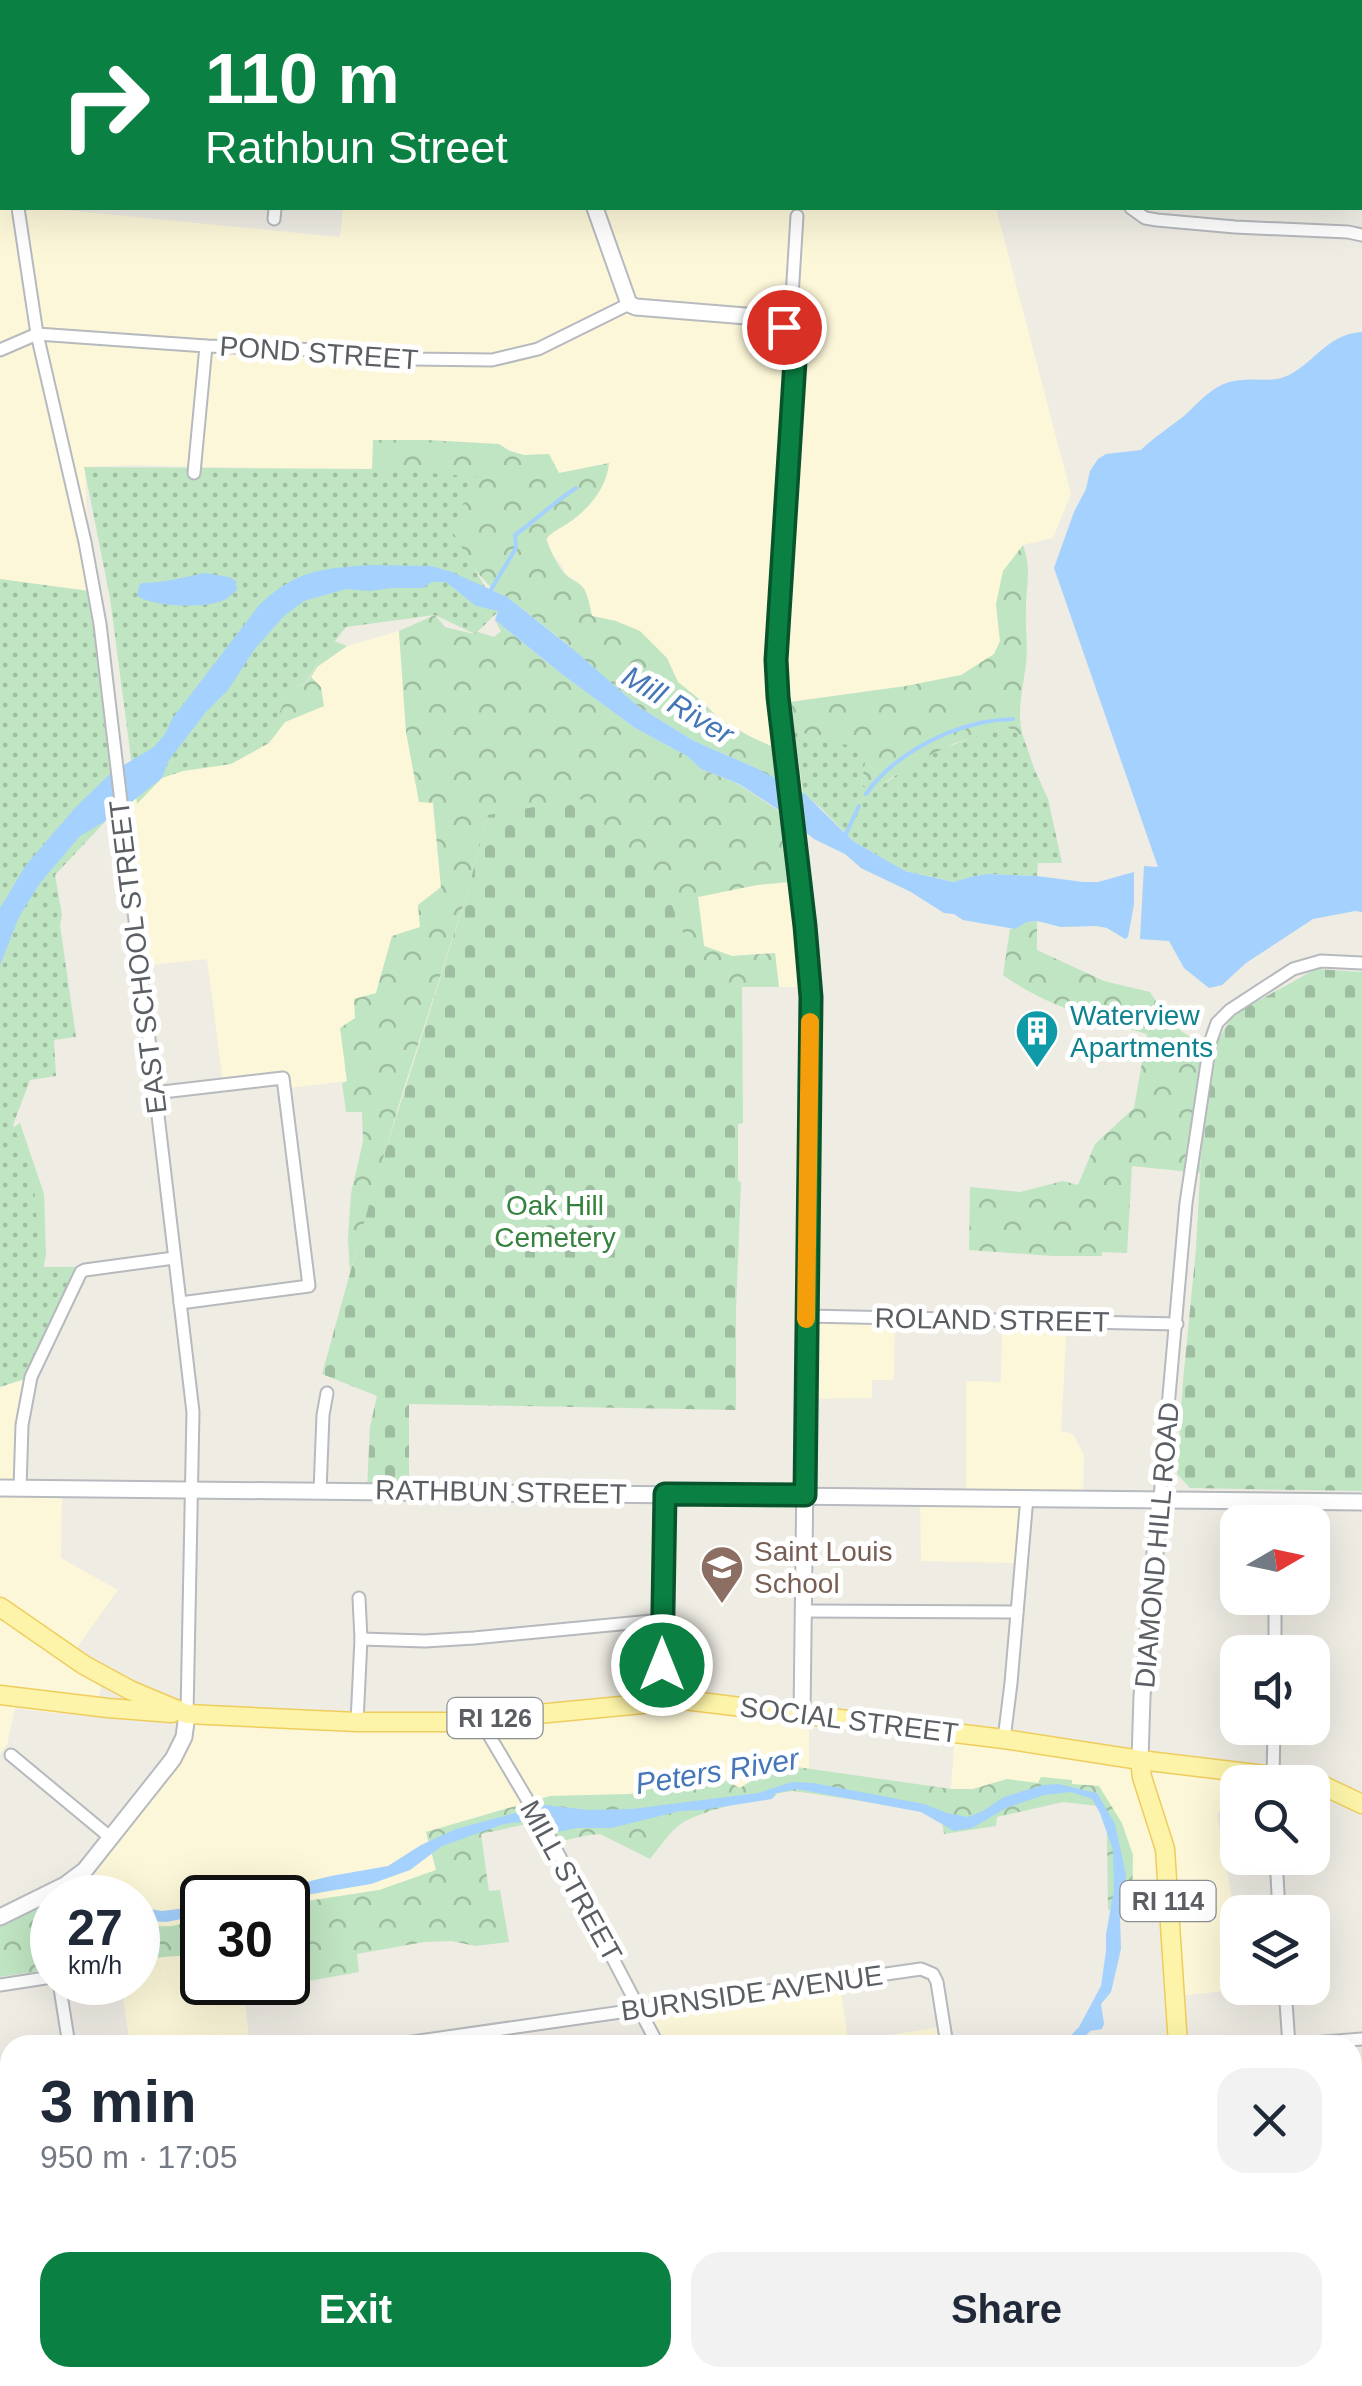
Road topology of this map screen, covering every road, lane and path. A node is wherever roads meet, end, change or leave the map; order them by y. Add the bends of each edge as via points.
1 (18, 210) edge
2 (596, 210) edge
3 (1134, 210) edge
4 (796, 216) dead end
5 (1362, 235) edge
6 (630, 304) junction
7 (784, 327) junction
8 (37, 334) junction
9 (206, 346) junction
10 (0, 350) edge
11 (194, 473) dead end
12 (1362, 962) edge
13 (154, 1093) junction
14 (174, 1258) junction
15 (180, 1303) junction
16 (806, 1316) junction
17 (1177, 1324) junction
18 (327, 1393) dead end
19 (0, 1488) edge
20 (20, 1488) junction
21 (190, 1488) junction
22 (320, 1491) junction
23 (665, 1494) junction
24 (805, 1495) junction
25 (1027, 1497) junction
26 (1160, 1498) junction
27 (1276, 1501) junction
28 (1362, 1502) edge
29 (1276, 1505) edge
30 (359, 1598) dead end
31 (0, 1608) edge
32 (803, 1611) junction
33 (1017, 1612) junction
34 (662, 1620) junction
35 (361, 1639) junction
36 (101, 1674) junction
37 (0, 1695) edge
38 (663, 1701) junction
39 (75, 1704) junction
40 (187, 1714) junction
41 (802, 1715) junction
42 (480, 1720) junction
43 (357, 1722) junction
44 (1004, 1739) junction
45 (11, 1755) dead end
46 (1140, 1760) junction
47 (1220, 1771) edge
48 (1330, 1789) edge
49 (1362, 1804) edge
50 (111, 1838) junction
51 (0, 1917) edge
52 (30, 1980) edge
53 (0, 1984) edge
54 (63, 2005) edge
55 (1285, 2005) edge
56 (639, 2009) junction
57 (67, 2035) edge
58 (460, 2035) edge
59 (653, 2035) edge
60 (946, 2035) edge
61 (1177, 2035) edge
62 (1287, 2035) edge

1 - 8 street, EAST SCHOOL STREET
2 - 6 main road
3 - 5 street via 1157,220
4 - 7 street
6 - 7 main road via 769,318
6 - 9 street, POND STREET via 538,349 492,360
7 - 16 main road via 795,361 776,660 811,997
8 - 9 street, POND STREET
8 - 10 street, POND STREET
8 - 13 street, EAST SCHOOL STREET via 100,624
9 - 11 street
12 - 17 street, DIAMOND HILL ROAD via 1293,968 1217,1022 1188,1190
13 - 14 street, EAST SCHOOL STREET
13 - 15 street via 283,1078 309,1286
14 - 15 street, EAST SCHOOL STREET
14 - 20 street via 81,1272 32,1377
15 - 21 street, EAST SCHOOL STREET via 193,1412
16 - 17 street, ROLAND STREET
16 - 24 main road
17 - 26 street, DIAMOND HILL ROAD
18 - 22 street
19 - 20 main road, RATHBUN STREET
20 - 21 main road, RATHBUN STREET
21 - 22 main road, RATHBUN STREET
21 - 40 street, EAST SCHOOL STREET
22 - 23 main road, RATHBUN STREET
23 - 24 main road, RATHBUN STREET
23 - 34 street
24 - 25 main road, RATHBUN STREET
24 - 32 main road
25 - 26 main road, RATHBUN STREET
25 - 33 street
26 - 27 main road, RATHBUN STREET
26 - 46 main road, DIAMOND HILL ROAD / RI 114
27 - 28 main road, RATHBUN STREET
27 - 29 street
30 - 35 street
31 - 36 main road, SOCIAL STREET / RI 126
32 - 33 street
32 - 41 main road
33 - 44 street
34 - 35 street via 458,1639
34 - 38 street
35 - 43 street
36 - 39 main road via 98,1692
36 - 40 main road, SOCIAL STREET / RI 126
37 - 39 main road, RI 126
38 - 41 main road, SOCIAL STREET / RI 126
38 - 42 main road, SOCIAL STREET / RI 126
39 - 40 main road, RI 126
40 - 43 main road, SOCIAL STREET / RI 126
40 - 50 main road via 173,1759
41 - 44 main road, SOCIAL STREET
42 - 43 main road, SOCIAL STREET / RI 126
42 - 56 street, MILL STREET
44 - 46 main road, SOCIAL STREET
45 - 50 street
46 - 47 main road, SOCIAL STREET
46 - 61 main road, DIAMOND HILL ROAD / RI 114 via 1165,1850
48 - 49 main road
50 - 51 main road via 78,1876
52 - 53 street
54 - 57 street
55 - 62 street
56 - 58 street, BURNSIDE AVENUE
56 - 59 street, MILL STREET
56 - 60 street, BURNSIDE AVENUE via 921,1969 933,1974

